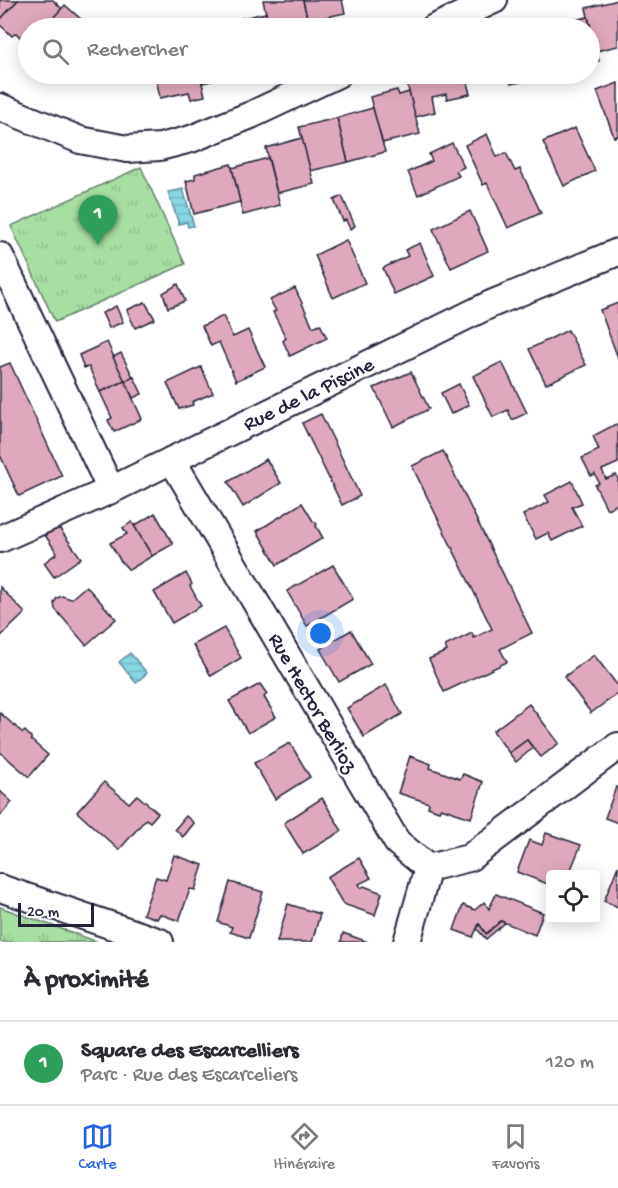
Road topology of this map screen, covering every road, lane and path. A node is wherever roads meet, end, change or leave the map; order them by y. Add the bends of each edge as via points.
1 (494, 0) edge
2 (455, 18) edge
3 (317, 84) edge
4 (0, 107) edge
5 (618, 252) edge
6 (0, 256) edge
7 (172, 460) junction
8 (111, 490) junction
9 (0, 539) edge
10 (618, 746) edge
11 (428, 868) junction
12 (0, 888) edge
13 (160, 942) edge
14 (407, 942) edge

1 - 2 street
3 - 4 street via 191,139 160,147 127,149 80,140
5 - 7 street, Rue de la Piscine via 491,304
6 - 8 street
7 - 8 street, Rue de la Piscine
7 - 11 street, Rue Hector Berlioz via 397,842
8 - 9 street, Rue de la Piscine
10 - 11 street via 469,858
11 - 14 street
12 - 13 street

